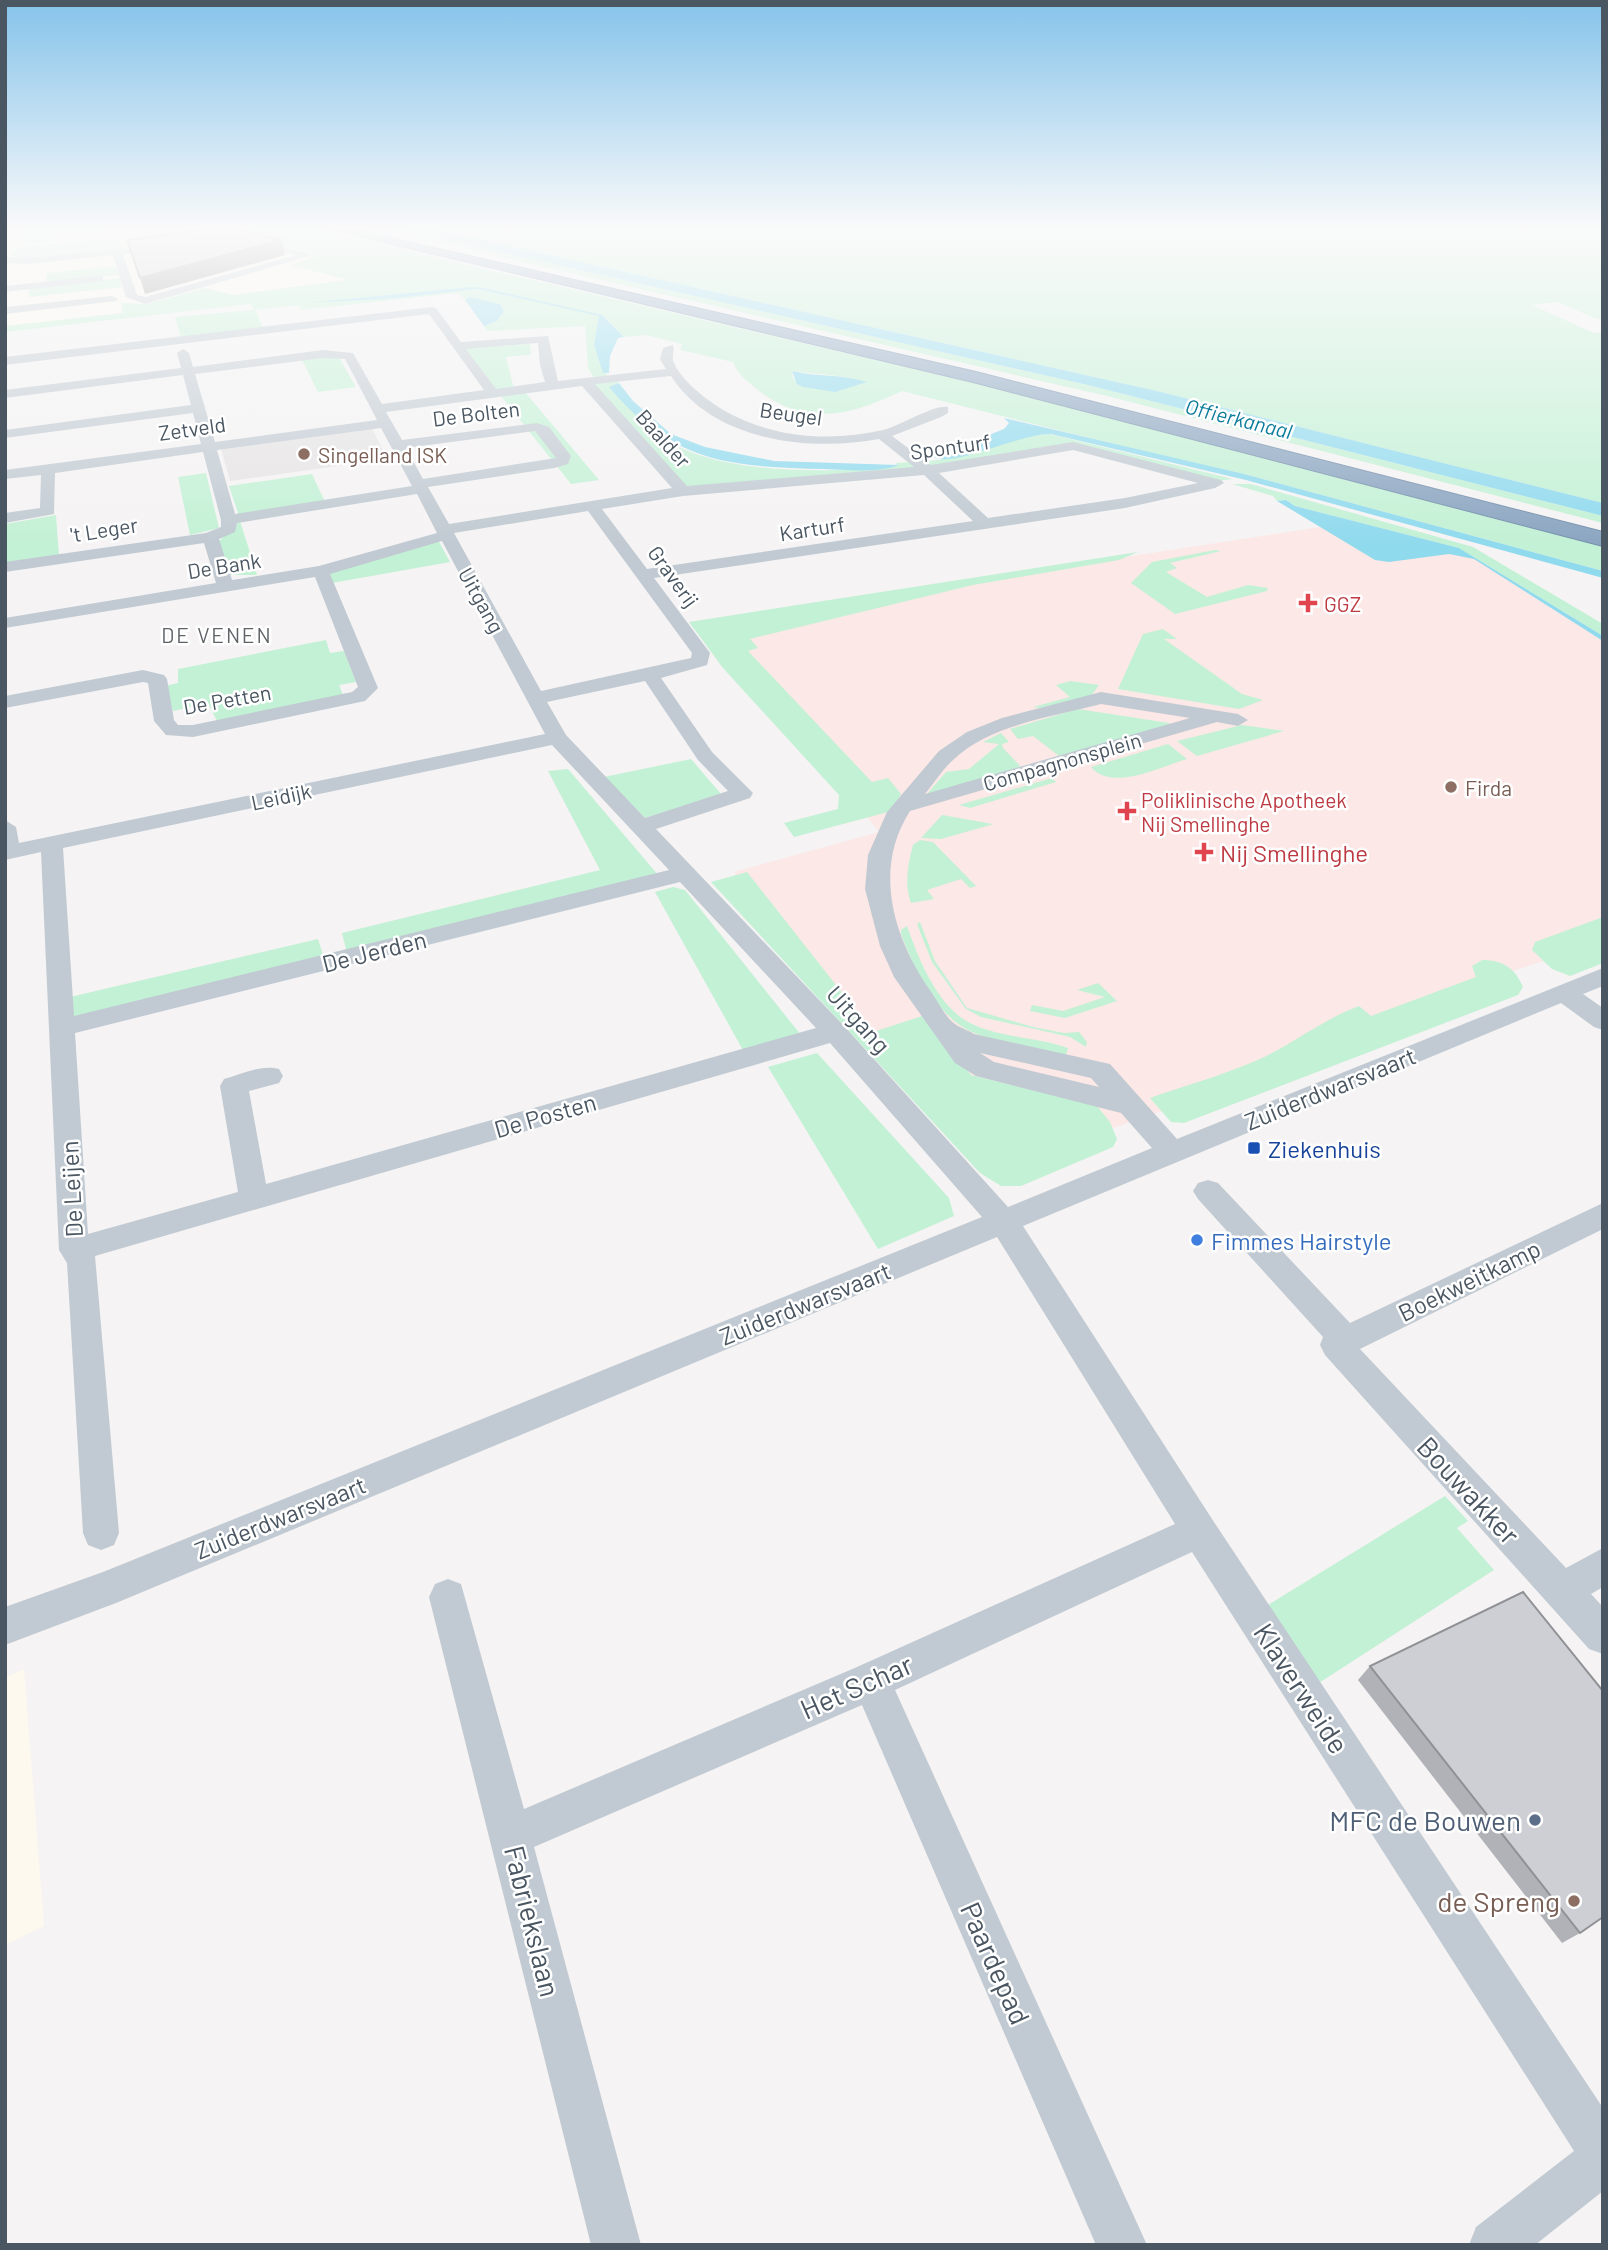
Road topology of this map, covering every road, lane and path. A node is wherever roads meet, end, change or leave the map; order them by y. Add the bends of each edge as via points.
1 (221, 335) edge
2 (449, 335) edge
3 (796, 335) edge
4 (827, 335) edge
5 (179, 340) junction
6 (457, 346) junction
7 (669, 348) dead end
8 (5, 361) edge
9 (187, 371) junction
10 (672, 372) junction
11 (585, 381) junction
12 (553, 385) junction
13 (492, 393) junction
14 (5, 394) edge
15 (197, 408) junction
16 (943, 410) dead end
17 (381, 416) junction
18 (5, 434) edge
19 (881, 435) junction
20 (398, 445) junction
21 (207, 447) junction
22 (48, 469) junction
23 (928, 470) junction
24 (5, 475) edge
25 (421, 486) junction
26 (683, 491) junction
27 (1125, 503) joint
28 (592, 506) junction
29 (5, 518) edge
30 (229, 520) junction
31 (984, 523) junction
32 (1603, 528) edge
33 (445, 533) junction
34 (210, 537) junction
35 (1603, 539) edge
36 (5, 567) edge
37 (321, 571) junction
38 (645, 574) junction
39 (226, 588) junction
40 (5, 623) edge
41 (650, 675) junction
42 (536, 698) junction
43 (5, 702) edge
44 (557, 738) junction
45 (905, 806) junction
46 (5, 827) edge
47 (641, 827) junction
48 (52, 843) junction
49 (8, 852) edge
50 (686, 873) junction
51 (1603, 976) edge
52 (1563, 992) junction
53 (1603, 1021) edge
54 (61, 1028) junction
55 (947, 1029) junction
56 (835, 1032) junction
57 (268, 1076) dead end
58 (1103, 1089) junction
59 (1173, 1153) junction
60 (1208, 1191) dead end
61 (254, 1199) junction
62 (1603, 1215) edge
63 (1004, 1222) junction
64 (74, 1250) junction
65 (1341, 1342) junction
66 (1199, 1531) junction
67 (101, 1533) dead end
68 (1603, 1566) edge
69 (1562, 1591) junction
70 (449, 1597) dead end
71 (5, 1626) edge
72 (1603, 1635) edge
73 (871, 1681) junction
74 (510, 1836) junction
75 (1603, 2152) edge
76 (1603, 2160) edge
77 (616, 2245) edge
78 (1122, 2245) edge
79 (1494, 2245) edge

1 - 5 street
2 - 6 street
3 - 35 highway
4 - 32 highway via 1099,398
5 - 8 street
5 - 9 street
6 - 12 street via 544,340
6 - 13 street
7 - 10 street via 666,359
9 - 14 street
9 - 15 street
9 - 17 street, Uitgang via 323,354 349,356
10 - 11 street, Baalder
10 - 19 street, Beugel via 690,393 744,427 794,438
11 - 12 street, Baalder
11 - 26 street, Baalder
12 - 13 street, Baalder
13 - 17 street, Zetveld
15 - 18 street
15 - 21 street
16 - 19 street, Beugel via 916,425
17 - 20 street, Uitgang
17 - 21 street, Zetveld
19 - 23 street
20 - 25 street, Uitgang
20 - 25 street, De Bolten via 537,427 564,456 554,464
21 - 22 street, Zetveld
21 - 30 street
22 - 24 street, Zetveld
22 - 29 street, 't Leger via 48,512
23 - 26 street, Sponturf
23 - 27 street, Sponturf via 1073,446 1216,483
23 - 31 street
25 - 30 street
25 - 33 street, Uitgang
26 - 28 street, Sponturf
27 - 31 street, Karturf
28 - 33 street
28 - 38 street, Graverij
30 - 34 street via 229,529
31 - 38 street, Karturf
33 - 37 street, De Bank
33 - 42 street, Uitgang
34 - 36 street, 't Leger
34 - 39 street
37 - 39 street, De Bank
37 - 43 street, De Petten via 368,688 358,697 183,731 173,731 164,721 157,679 142,676
38 - 41 street, Graverij via 701,653 700,661 687,667
39 - 40 street, De Bank
41 - 42 street, Graverij
41 - 47 street via 705,756 742,793
42 - 44 street, Uitgang
44 - 47 street, Uitgang
44 - 48 street, Leidijk
45 - 45 street, Compagnonsplein via 1228,718 1101,698 1009,722 974,736 946,755
45 - 55 street, Compagnonsplein via 879,855 877,889 903,971
46 - 49 street
47 - 50 street, Uitgang
48 - 49 street, Leidijk
48 - 54 street, De Leijen
50 - 54 street, De Jerden
50 - 56 street, Uitgang
51 - 52 street, Zuiderdwarsvaart
52 - 53 street
52 - 59 street, Zuiderdwarsvaart
54 - 64 street, De Leijen
55 - 58 street via 970,1047
55 - 58 street, Compagnonsplein via 966,1057 986,1069
56 - 61 street, De Posten
56 - 63 street, Uitgang
57 - 61 street via 234,1086
58 - 59 street, Compagnonsplein via 1130,1105
59 - 63 street, Zuiderdwarsvaart
60 - 65 street, Bouwakker
61 - 64 street, De Posten
62 - 65 street, Boekweitkamp
63 - 66 street, Klaverweide
63 - 71 street, Zuiderdwarsvaart
64 - 67 street, De Leijen via 82,1261
65 - 69 street, Bouwakker
66 - 73 street, Het Schar
66 - 75 street, Klaverweide
68 - 69 street
69 - 72 street, Bouwakker
70 - 74 street, Fabriekslaan
73 - 74 street, Het Schar
73 - 78 street, Paardepad
74 - 77 street, Fabriekslaan
76 - 79 street

